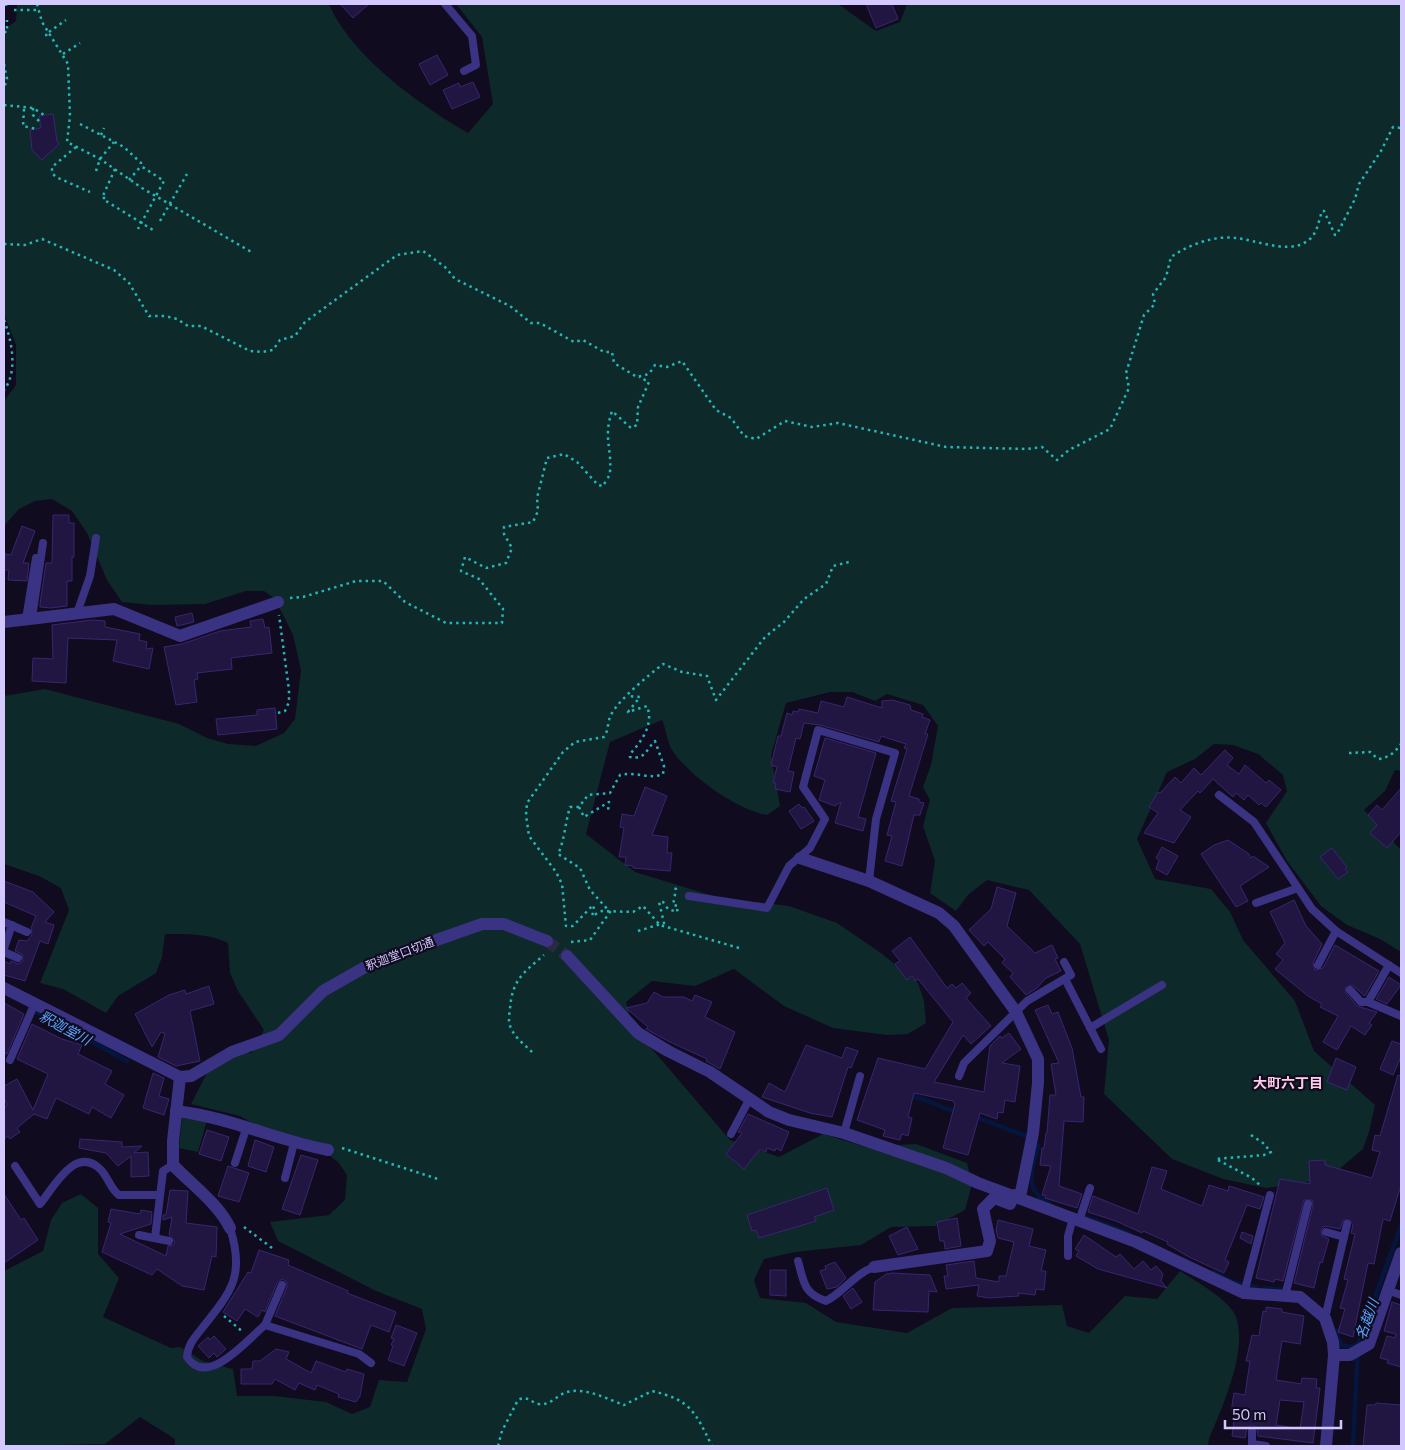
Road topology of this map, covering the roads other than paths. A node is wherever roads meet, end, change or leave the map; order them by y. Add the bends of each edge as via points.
1 (445, 4) edge
2 (464, 71) dead end
3 (96, 538) dead end
4 (44, 543) dead end
5 (36, 558) dead end
6 (278, 602) road end
7 (77, 613) junction
8 (29, 618) junction
9 (4, 622) edge
10 (1219, 795) dead end
11 (800, 858) junction
12 (869, 881) junction
13 (1298, 888) junction
14 (690, 896) dead end
15 (1256, 904) dead end
16 (8, 924) edge
17 (1336, 930) junction
18 (27, 932) dead end
19 (549, 946) tunnel mouth
20 (4, 950) edge
21 (567, 956) tunnel mouth
22 (18, 958) dead end
23 (1064, 962) dead end
24 (1318, 965) dead end
25 (1389, 965) junction
26 (1401, 973) edge
27 (1065, 979) junction
28 (1162, 985) dead end
29 (4, 988) edge
30 (1350, 990) dead end
31 (1368, 1002) junction
32 (35, 1003) junction
33 (1016, 1012) junction
34 (1401, 1016) edge
35 (1090, 1028) junction
36 (1101, 1049) dead end
37 (10, 1060) dead end
38 (860, 1076) dead end
39 (959, 1076) dead end
40 (180, 1078) junction
41 (750, 1098) junction
42 (176, 1111) junction
43 (246, 1129) junction
44 (844, 1133) junction
45 (731, 1134) dead end
46 (294, 1143) junction
47 (328, 1150) road end
48 (235, 1162) dead end
49 (173, 1165) junction
50 (15, 1166) dead end
51 (285, 1178) dead end
52 (1090, 1188) dead end
53 (160, 1194) junction
54 (1017, 1196) junction
55 (1270, 1196) road end
56 (1308, 1204) dead end
57 (1076, 1219) junction
58 (1347, 1224) dead end
59 (230, 1228) joint
60 (1326, 1232) dead end
61 (139, 1235) dead end
62 (1344, 1237) junction
63 (155, 1238) junction
64 (169, 1241) dead end
65 (1401, 1253) edge
66 (1068, 1256) dead end
67 (798, 1261) dead end
68 (874, 1267) joint
69 (282, 1286) dead end
70 (1387, 1290) junction
71 (1244, 1293) junction
72 (1401, 1295) edge
73 (1285, 1296) junction
74 (1325, 1318) junction
75 (266, 1326) junction
76 (1334, 1355) junction
77 (371, 1363) dead end
78 (1252, 1431) dead end
79 (1266, 1446) edge
80 (1326, 1446) edge

1 - 2 lane via 472,36 476,65
3 - 7 lane via 90,576
4 - 8 lane
5 - 8 lane
6 - 7 street via 180,636 114,609
7 - 8 street
8 - 9 street
10 - 13 lane via 1254,822
11 - 12 street
11 - 12 lane via 810,848 825,819 803,787 818,730 896,753 876,819
11 - 14 lane via 789,866 767,908
12 - 33 street via 939,913 954,926
13 - 15 lane
13 - 17 lane via 1312,909
16 - 18 lane
16 - 20 lane
17 - 24 lane
17 - 25 lane
19 - 40 street, 釈迦堂口切通 via 504,924 482,924 374,962 323,991 279,1035 232,1052 191,1076
20 - 22 lane
21 - 41 street via 638,1033
23 - 27 lane via 1071,976
25 - 26 lane
25 - 31 lane
27 - 33 lane via 1027,1001
27 - 35 lane
28 - 35 lane
29 - 32 street
30 - 31 lane via 1361,1002
31 - 34 lane
32 - 37 lane
32 - 40 street
33 - 39 lane via 964,1063
33 - 54 street via 1038,1059 1033,1133
35 - 36 lane
38 - 44 lane
40 - 42 street
41 - 44 street via 769,1112 789,1120
41 - 45 lane
42 - 43 street via 205,1115
42 - 49 street
43 - 46 street
43 - 48 lane
44 - 54 street
46 - 47 street
46 - 51 lane
49 - 53 lane via 163,1171
49 - 59 street via 215,1206
50 - 53 lane via 40,1204 69,1168 80,1161 87,1161 101,1170 119,1195
52 - 57 lane
53 - 63 lane
54 - 57 street
54 - 68 street via 1010,1204 994,1198 983,1209 990,1241 987,1251
55 - 71 lane
56 - 73 lane
57 - 66 lane via 1068,1236
57 - 71 street via 1136,1242
58 - 62 lane
59 - 75 lane via 238,1259 237,1270 228,1292 188,1349 187,1357 191,1364 213,1368
60 - 62 lane
61 - 63 lane
62 - 74 lane
63 - 64 lane
65 - 70 street
67 - 68 lane via 805,1288 826,1300 865,1270
69 - 75 lane
70 - 72 lane
70 - 76 street via 1369,1344 1350,1355
71 - 73 street
73 - 74 street via 1300,1297
74 - 76 street
75 - 77 lane via 358,1354
76 - 80 street
78 - 79 lane via 1252,1444

